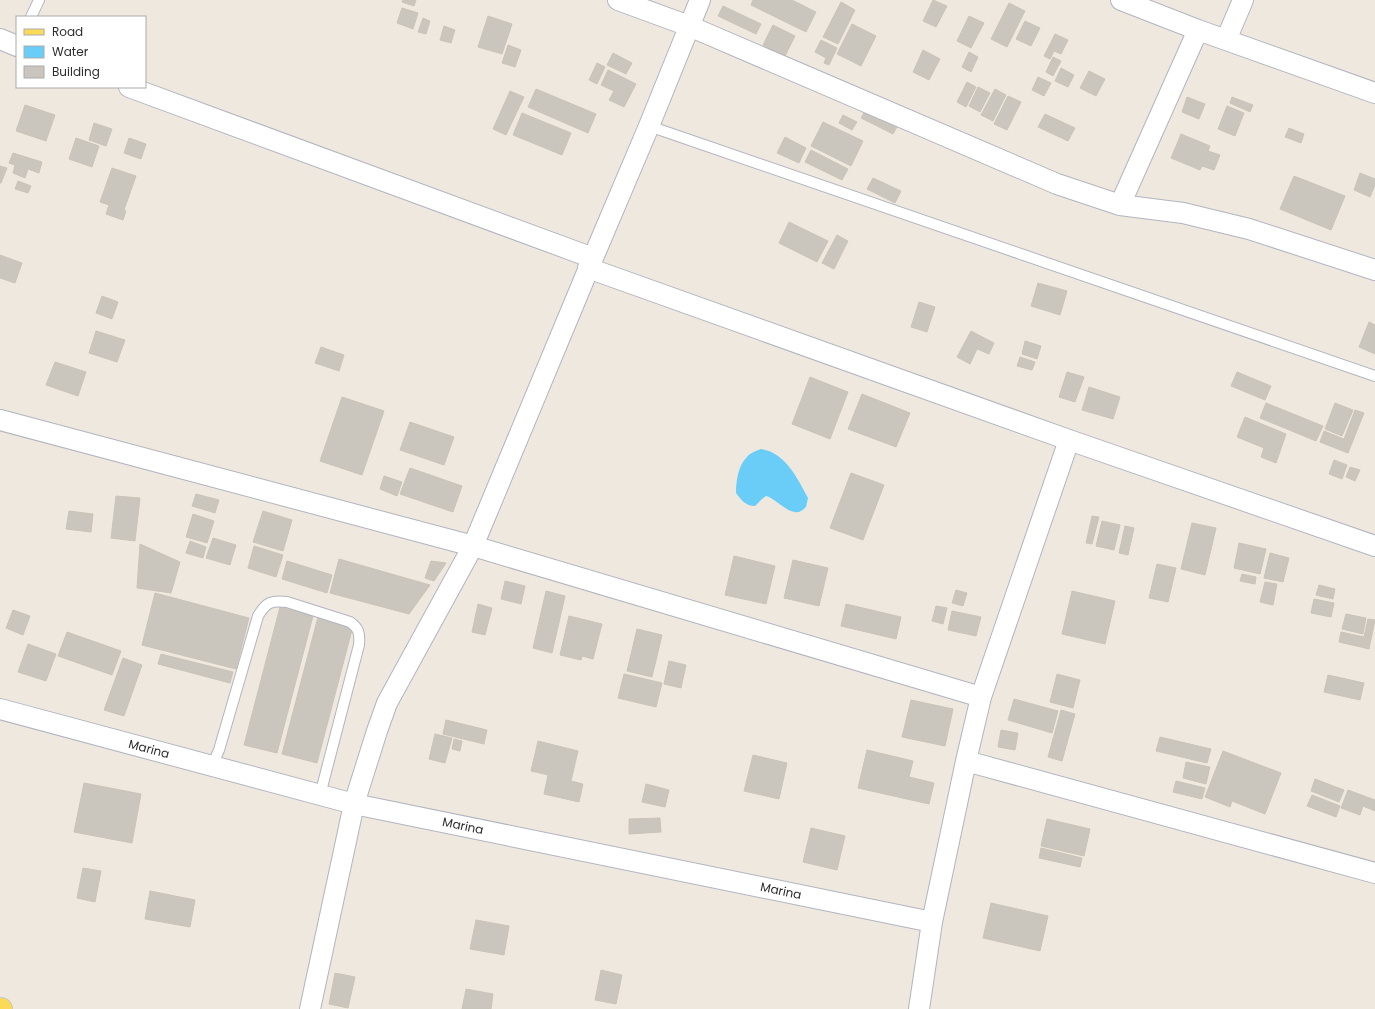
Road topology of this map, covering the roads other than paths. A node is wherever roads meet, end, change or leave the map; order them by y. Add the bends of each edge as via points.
1 (39, 0) edge
2 (618, 0) edge
3 (700, 0) edge
4 (1120, 0) edge
5 (1243, 0) edge
6 (31, 16) edge
7 (689, 26) junction
8 (1198, 30) junction
9 (0, 39) edge
10 (1226, 40) junction
11 (16, 46) edge
12 (132, 88) edge
13 (1375, 93) edge
14 (650, 126) junction
15 (1120, 205) junction
16 (591, 263) junction
17 (1375, 270) edge
18 (1375, 376) edge
19 (0, 420) edge
20 (1069, 440) junction
21 (1374, 544) edge
22 (473, 546) junction
23 (981, 697) junction
24 (0, 708) edge
25 (966, 761) junction
26 (212, 766) junction
27 (320, 795) junction
28 (354, 804) junction
29 (1375, 873) edge
30 (932, 922) junction
31 (310, 1009) edge
32 (919, 1009) edge

1 - 6 lane
2 - 7 street
3 - 7 street
4 - 8 street
5 - 10 street
7 - 14 street
7 - 15 street via 1057,184
8 - 10 street
8 - 15 street
9 - 11 street
10 - 13 street
12 - 16 street
14 - 16 street
14 - 18 lane
15 - 17 street via 1183,213 1249,229
16 - 20 street
16 - 22 street
19 - 22 street
20 - 21 street
20 - 23 street
22 - 23 street
22 - 28 street via 387,703
23 - 25 street
24 - 26 street, Marina
25 - 29 street
25 - 30 street
26 - 27 street, Marina
26 - 27 lane via 219,750 258,616 267,604 287,602 350,622 359,630 359,644
27 - 28 street, Marina
28 - 30 street, Marina
28 - 31 street
30 - 32 street

